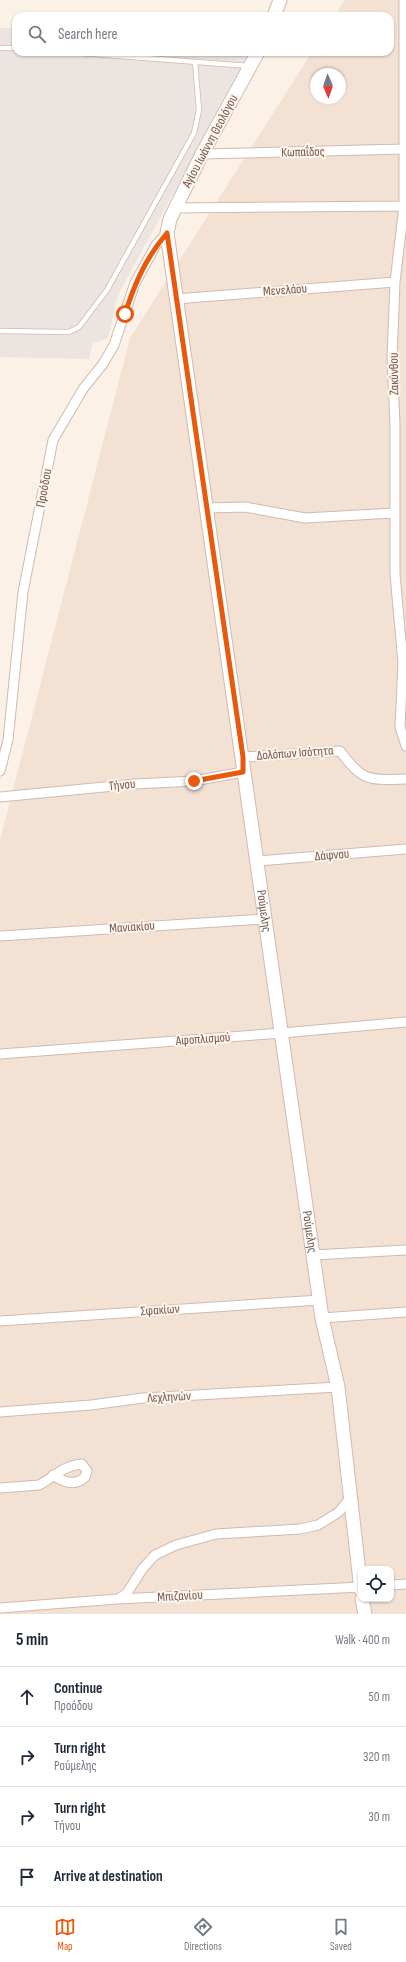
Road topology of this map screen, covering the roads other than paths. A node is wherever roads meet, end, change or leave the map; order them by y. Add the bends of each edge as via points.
1 (280, 0) edge
2 (404, 0) edge
3 (276, 12) edge
4 (0, 48) edge
5 (12, 48) edge
6 (118, 56) edge
7 (256, 56) edge
8 (195, 62) junction
9 (251, 66) junction
10 (404, 149) junction
11 (202, 154) junction
12 (404, 206) junction
13 (175, 208) junction
14 (167, 233) junction
15 (395, 282) junction
16 (175, 299) junction
17 (0, 331) edge
18 (206, 508) junction
19 (394, 513) junction
20 (406, 746) edge
21 (243, 757) junction
22 (0, 771) edge
23 (243, 772) junction
24 (406, 779) edge
25 (0, 797) edge
26 (406, 849) edge
27 (258, 861) junction
28 (265, 919) junction
29 (0, 936) edge
30 (406, 1022) edge
31 (282, 1034) junction
32 (0, 1054) edge
33 (406, 1250) edge
34 (313, 1255) junction
35 (320, 1300) junction
36 (406, 1312) edge
37 (322, 1318) junction
38 (0, 1321) edge
39 (338, 1388) junction
40 (0, 1412) edge
41 (53, 1475) dead end
42 (0, 1488) edge
43 (350, 1498) junction
44 (358, 1566) edge
45 (406, 1584) edge
46 (394, 1585) edge
47 (358, 1588) edge
48 (118, 1599) junction
49 (363, 1602) edge
50 (0, 1608) edge
51 (365, 1614) edge

1 - 3 street
2 - 10 street, Ζακύνθου
4 - 5 lane
6 - 8 lane
7 - 9 street, Αγίου Ιωάννη Θεολόγου
8 - 9 lane
8 - 17 lane via 199,110 194,133 107,290 79,327 69,332
9 - 11 street, Αγίου Ιωάννη Θεολόγου
10 - 11 street, Κωπαΐδος
10 - 12 street, Ζακύνθου
11 - 13 street, Αγίου Ιωάννη Θεολόγου
12 - 13 street
12 - 15 street, Ζακύνθου
13 - 14 street, Αγίου Ιωάννη Θεολόγου
14 - 16 street, Ρούμελης
14 - 22 street, Προόδου via 156,246 135,283 114,345 83,389 53,440 23,592 8,740
15 - 16 street, Μενελάου
15 - 19 street, Ζακύνθου via 392,358 395,424
16 - 18 street, Ρούμελης
18 - 19 street via 245,507 305,518
18 - 21 street, Ρούμελης
19 - 20 street, Ζακύνθου via 396,586 403,663 400,727
21 - 23 street, Ρούμελης
21 - 24 street, Δολόπων Ισότητα via 340,751 364,777 382,780
23 - 25 street, Τήνου via 194,781
23 - 27 street, Ρούμελης
26 - 27 street, Δάφνου
27 - 28 street, Ρούμελης
28 - 29 street, Μανιακίου
28 - 31 street, Ρούμελης
30 - 31 street, Αφοπλισμού
31 - 32 street, Αφοπλισμού
31 - 34 street, Ρούμελης
33 - 34 street
34 - 35 street, Ρούμελης
35 - 37 street, Ρούμελης
35 - 38 street, Σφακίων
36 - 37 street
37 - 39 street, Ρούμελης
39 - 40 street, Λεχληνών via 142,1398 92,1405
39 - 43 street, Ρούμελης
41 - 42 street via 39,1485
43 - 44 street, Ρούμελης
43 - 48 street via 339,1512 318,1526 300,1530 216,1534 176,1545 155,1556 143,1568 126,1593
45 - 46 street
47 - 48 street, Μπιζανίου
48 - 50 street, Μπιζανίου
49 - 51 street

